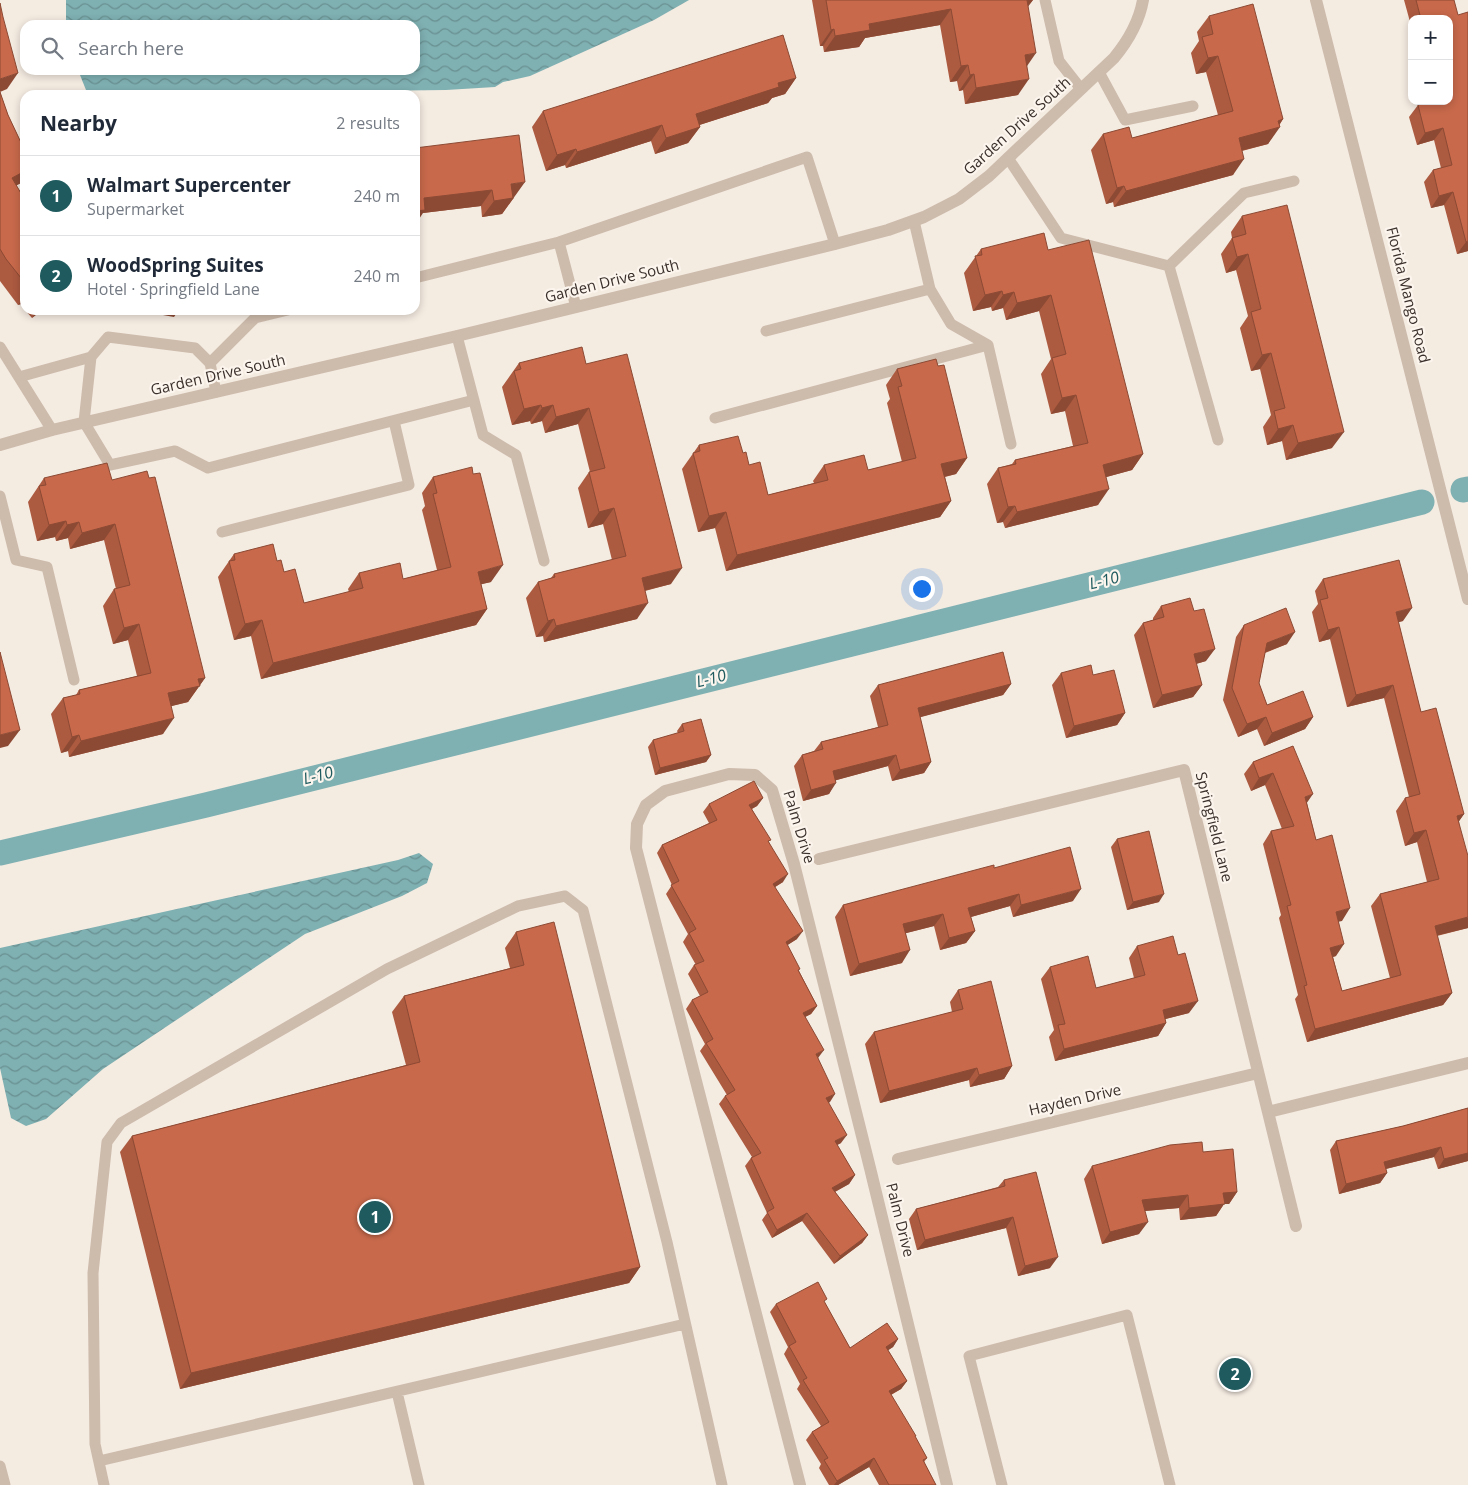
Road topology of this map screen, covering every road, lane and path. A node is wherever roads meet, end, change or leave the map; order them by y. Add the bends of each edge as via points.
1 (1045, 0) edge
2 (1143, 0) edge
3 (1316, 0) edge
4 (1099, 72) junction
5 (1082, 89) junction
6 (1192, 106) dead end
7 (1008, 158) junction
8 (1294, 181) dead end
9 (914, 221) junction
10 (559, 242) junction
11 (835, 244) junction
12 (1169, 266) junction
13 (420, 277) edge
14 (930, 289) junction
15 (576, 307) junction
16 (267, 315) edge
17 (766, 331) dead end
18 (457, 336) junction
19 (988, 345) junction
20 (0, 347) edge
21 (91, 357) junction
22 (210, 363) junction
23 (19, 377) junction
24 (216, 392) junction
25 (474, 400) junction
26 (715, 418) dead end
27 (394, 421) junction
28 (84, 422) junction
29 (52, 430) junction
30 (1218, 440) dead end
31 (1011, 444) dead end
32 (0, 445) edge
33 (0, 496) edge
34 (222, 532) dead end
35 (544, 561) dead end
36 (1468, 599) edge
37 (74, 680) dead end
38 (820, 859) dead end
39 (1468, 1063) edge
40 (1258, 1073) junction
41 (1268, 1112) junction
42 (898, 1159) dead end
43 (1296, 1226) dead end
44 (685, 1324) junction
45 (397, 1392) junction
46 (99, 1461) junction
47 (0, 1466) edge
48 (5, 1485) edge
49 (104, 1485) edge
50 (420, 1485) edge
51 (722, 1485) edge
52 (800, 1485) edge
53 (947, 1485) edge
54 (1002, 1485) edge
55 (1170, 1485) edge

1 - 5 lane via 1059,61
2 - 4 street, Garden Drive South via 1125,45
3 - 36 street, Florida Mango Road
4 - 5 street, Garden Drive South
4 - 6 lane via 1124,120
5 - 7 street, Garden Drive South
7 - 9 street, Garden Drive South via 990,176 958,199
7 - 12 lane via 1061,238
8 - 12 lane via 1244,193
9 - 11 street, Garden Drive South
9 - 14 lane
10 - 11 lane via 807,157
10 - 13 lane
10 - 15 lane
11 - 15 street, Garden Drive South
12 - 30 lane
14 - 17 lane
14 - 19 lane via 951,324
15 - 18 street, Garden Drive South
16 - 22 lane via 255,318
18 - 24 street, Garden Drive South
18 - 25 lane
19 - 26 lane
19 - 31 lane
20 - 23 lane
21 - 22 lane via 108,337 195,348
21 - 23 lane
21 - 28 lane
22 - 24 lane
23 - 29 lane
24 - 28 street, Garden Drive South
25 - 27 lane
25 - 35 lane via 483,435 516,455
27 - 28 lane via 208,468 175,451 110,465
27 - 34 lane via 409,485
28 - 29 street, Garden Drive South
29 - 32 street, Garden Drive South
33 - 37 lane via 16,560 47,566
38 - 40 street, Springfield Lane via 1184,770
39 - 41 street
40 - 41 street, Springfield Lane
40 - 42 street, Hayden Drive
41 - 43 street, Springfield Lane
44 - 45 lane
44 - 46 lane via 583,910 565,896 518,906 386,969 120,1123 107,1142 93,1273 95,1444
44 - 51 lane
45 - 46 lane
45 - 50 lane
46 - 49 lane
47 - 48 lane
52 - 53 street, Palm Drive via 636,848 637,824 646,805 665,790 729,774 755,775 772,790 794,864 861,1130
54 - 55 lane via 969,1356 1127,1315

